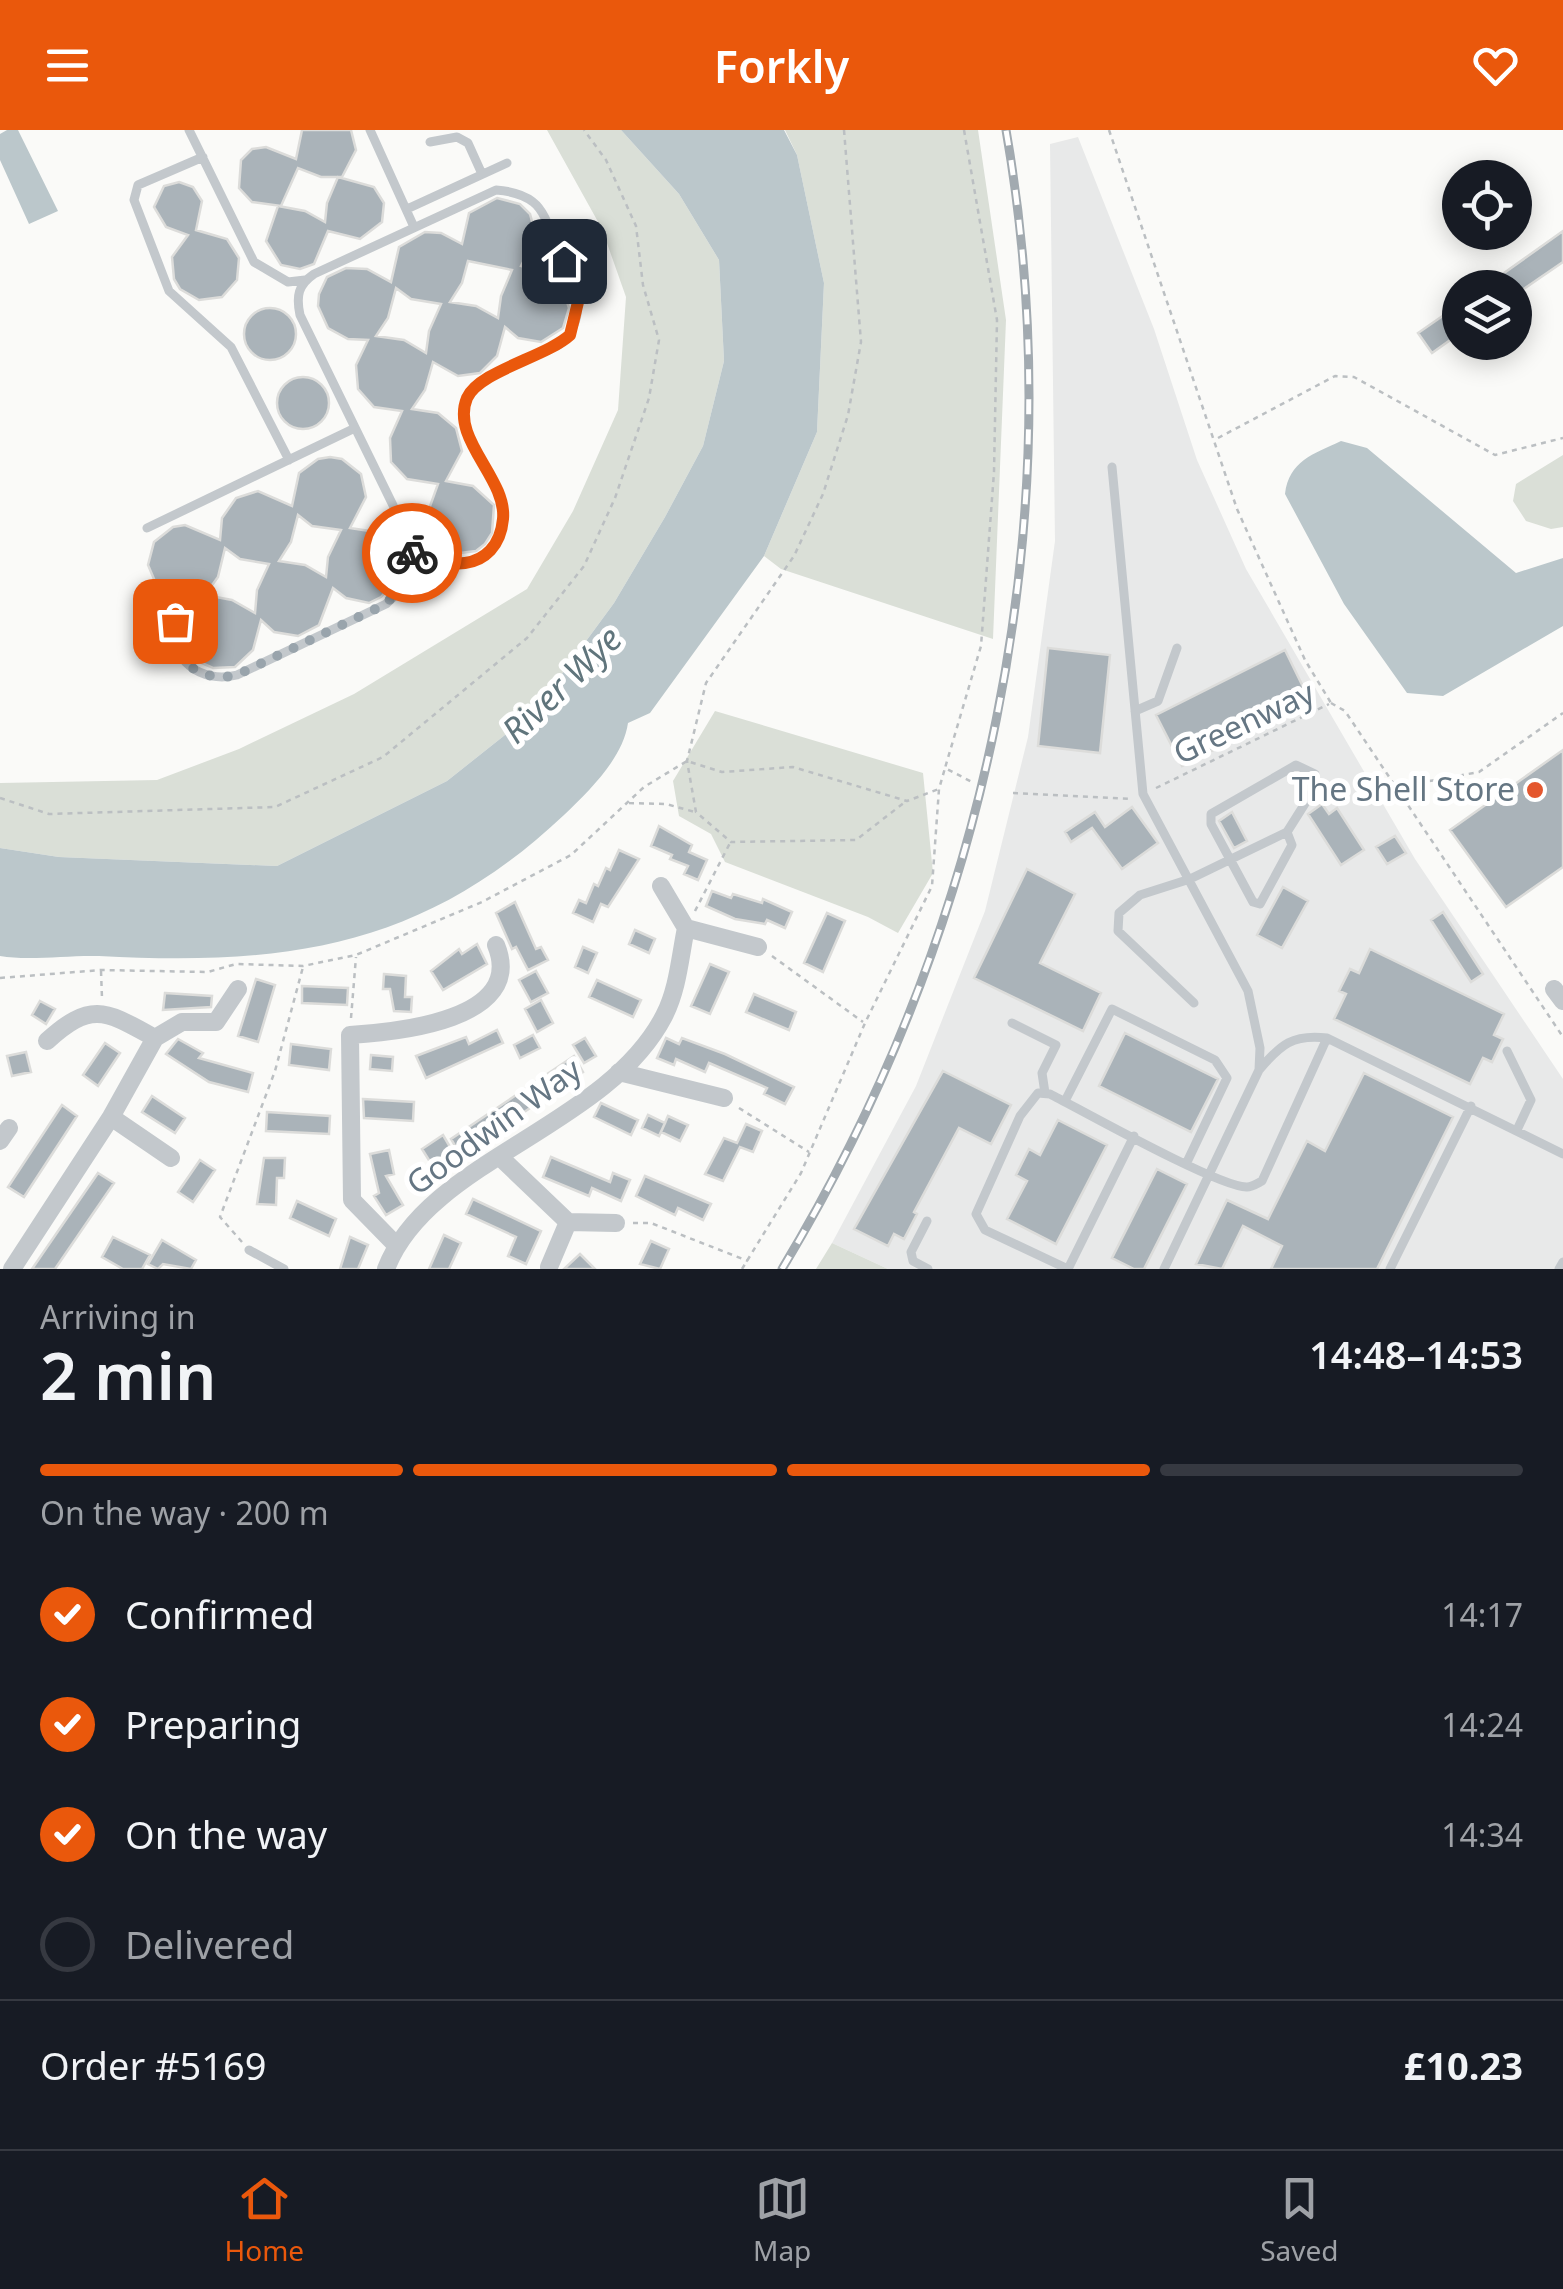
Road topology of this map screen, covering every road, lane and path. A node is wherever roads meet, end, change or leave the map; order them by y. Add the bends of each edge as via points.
1 (189, 130) edge
2 (370, 130) edge
3 (584, 130) edge
4 (844, 130) edge
5 (964, 130) edge
6 (1109, 130) edge
7 (430, 142) dead end
8 (203, 157) junction
9 (507, 163) dead end
10 (482, 174) junction
11 (407, 209) junction
12 (414, 227) junction
13 (305, 280) junction
14 (355, 428) junction
15 (1563, 438) edge
16 (1217, 439) junction
17 (290, 460) junction
18 (1112, 467) dead end
19 (147, 528) dead end
20 (409, 538) junction
21 (175, 621) dead end
22 (1177, 648) dead end
23 (1331, 704) junction
24 (1135, 711) junction
25 (1563, 714) edge
26 (687, 761) junction
27 (945, 768) junction
28 (974, 782) dead end
29 (939, 789) junction
30 (1013, 793) dead end
31 (1143, 794) junction
32 (1402, 794) junction
33 (0, 798) edge
34 (907, 801) junction
35 (627, 804) junction
36 (696, 812) junction
37 (1287, 832) junction
38 (731, 842) junction
39 (1230, 860) junction
40 (1190, 879) junction
41 (661, 886) dead end
42 (686, 928) junction
43 (496, 945) dead end
44 (758, 947) joint
45 (356, 955) junction
46 (304, 966) junction
47 (102, 970) junction
48 (0, 978) edge
49 (238, 990) dead end
50 (1194, 1003) dead end
51 (102, 1012) junction
52 (1012, 1023) dead end
53 (865, 1024) junction
54 (350, 1035) junction
55 (1563, 1036) edge
56 (156, 1038) junction
57 (1328, 1038) junction
58 (47, 1042) dead end
59 (1508, 1051) dead end
60 (1260, 1070) junction
61 (618, 1072) junction
62 (1045, 1094) junction
63 (724, 1098) joint
64 (1065, 1101) junction
65 (1470, 1106) junction
66 (111, 1117) junction
67 (1517, 1130) junction
68 (1134, 1136) junction
69 (810, 1152) junction
70 (1563, 1154) edge
71 (171, 1158) dead end
72 (502, 1159) junction
73 (1186, 1162) junction
74 (1209, 1174) junction
75 (927, 1221) dead end
76 (568, 1222) junction
77 (616, 1224) joint
78 (396, 1244) junction
79 (249, 1250) joint
80 (748, 1261) junction
81 (1563, 1262) edge
82 (545, 1268) edge
83 (12, 1269) edge
84 (284, 1269) edge
85 (386, 1269) edge
86 (742, 1269) edge
87 (928, 1269) edge
88 (1165, 1269) edge
89 (1390, 1269) edge
90 (1559, 1269) edge

1 - 8 lane
2 - 11 lane
3 - 33 path via 606,160 636,226 643,286 659,340 649,398 615,498 584,566 526,638 382,757 275,806 49,814
4 - 26 path via 860,342 848,415 794,556 706,683
5 - 27 path via 997,320 994,472 981,646
6 - 16 path
7 - 10 lane via 457,136 468,143
8 - 13 lane via 254,262 288,282
8 - 17 lane via 138,185 134,200 169,290 231,347
9 - 10 lane
10 - 11 lane
11 - 12 lane
12 - 13 lane
12 - 20 lane via 496,190 524,197 540,210 579,298 576,325 560,344 484,380 467,398 467,429 503,511 495,547 477,561 450,564 427,556
13 - 14 lane via 298,290 300,314
14 - 17 lane
14 - 20 lane
15 - 16 path via 1495,455 1354,377 1335,376
16 - 23 path via 1237,509
17 - 19 lane
18 - 24 lane
20 - 21 lane via 410,572 386,604 237,675 218,678 190,668 174,642
22 - 24 lane via 1158,702
23 - 31 path, Greenway
23 - 32 path, Greenway via 1345,711
24 - 31 lane
25 - 32 path via 1479,772 1420,783
26 - 34 path via 722,772 793,767
26 - 35 path
26 - 36 path
27 - 28 path
27 - 29 path
29 - 34 path
29 - 53 path via 932,886
30 - 31 path, Greenway via 1121,801
31 - 40 lane
32 - 55 path, Greenway
34 - 38 path via 856,840
35 - 36 path
35 - 45 path via 571,855 482,902
36 - 38 path
37 - 39 lane
37 - 39 lane via 1292,844 1260,904
37 - 39 lane via 1316,786 1308,768 1296,765 1217,806 1210,824
38 - 42 path
39 - 40 lane
40 - 50 lane via 1140,895 1119,914 1118,931
40 - 60 lane via 1248,991
41 - 42 street
42 - 44 street
42 - 61 street, Goodwin Way via 662,1020
43 - 54 street via 503,969 480,1004 410,1031
44 - 53 path
45 - 46 path
45 - 54 path
46 - 47 path
46 - 79 path via 275,1072 220,1217
47 - 48 path
47 - 51 path
49 - 56 street via 216,1022 182,1022
51 - 56 street
51 - 58 street via 71,1019
52 - 62 lane via 1056,1045 1042,1073
53 - 69 path
54 - 78 street via 352,1200
56 - 66 street
57 - 60 lane via 1304,1035 1282,1043
57 - 65 lane
57 - 74 lane via 1262,1182 1246,1187
59 - 67 lane via 1531,1100
60 - 74 lane
61 - 63 street
61 - 72 street, Goodwin Way
62 - 64 lane
62 - 68 lane via 1030,1098 976,1214 984,1230 1068,1269
63 - 69 path
64 - 68 lane
64 - 73 lane via 1112,1009 1216,1060 1228,1078
65 - 67 lane
65 - 89 lane
66 - 71 street
66 - 83 street
67 - 70 lane
68 - 73 lane
69 - 80 path
72 - 76 street
72 - 78 street, Goodwin Way via 431,1206
73 - 74 lane
74 - 88 lane
75 - 87 lane via 911,1252
76 - 77 street
76 - 82 street
77 - 80 path via 651,1223
78 - 85 street, Goodwin Way
79 - 84 lane
80 - 86 path
81 - 90 lane

